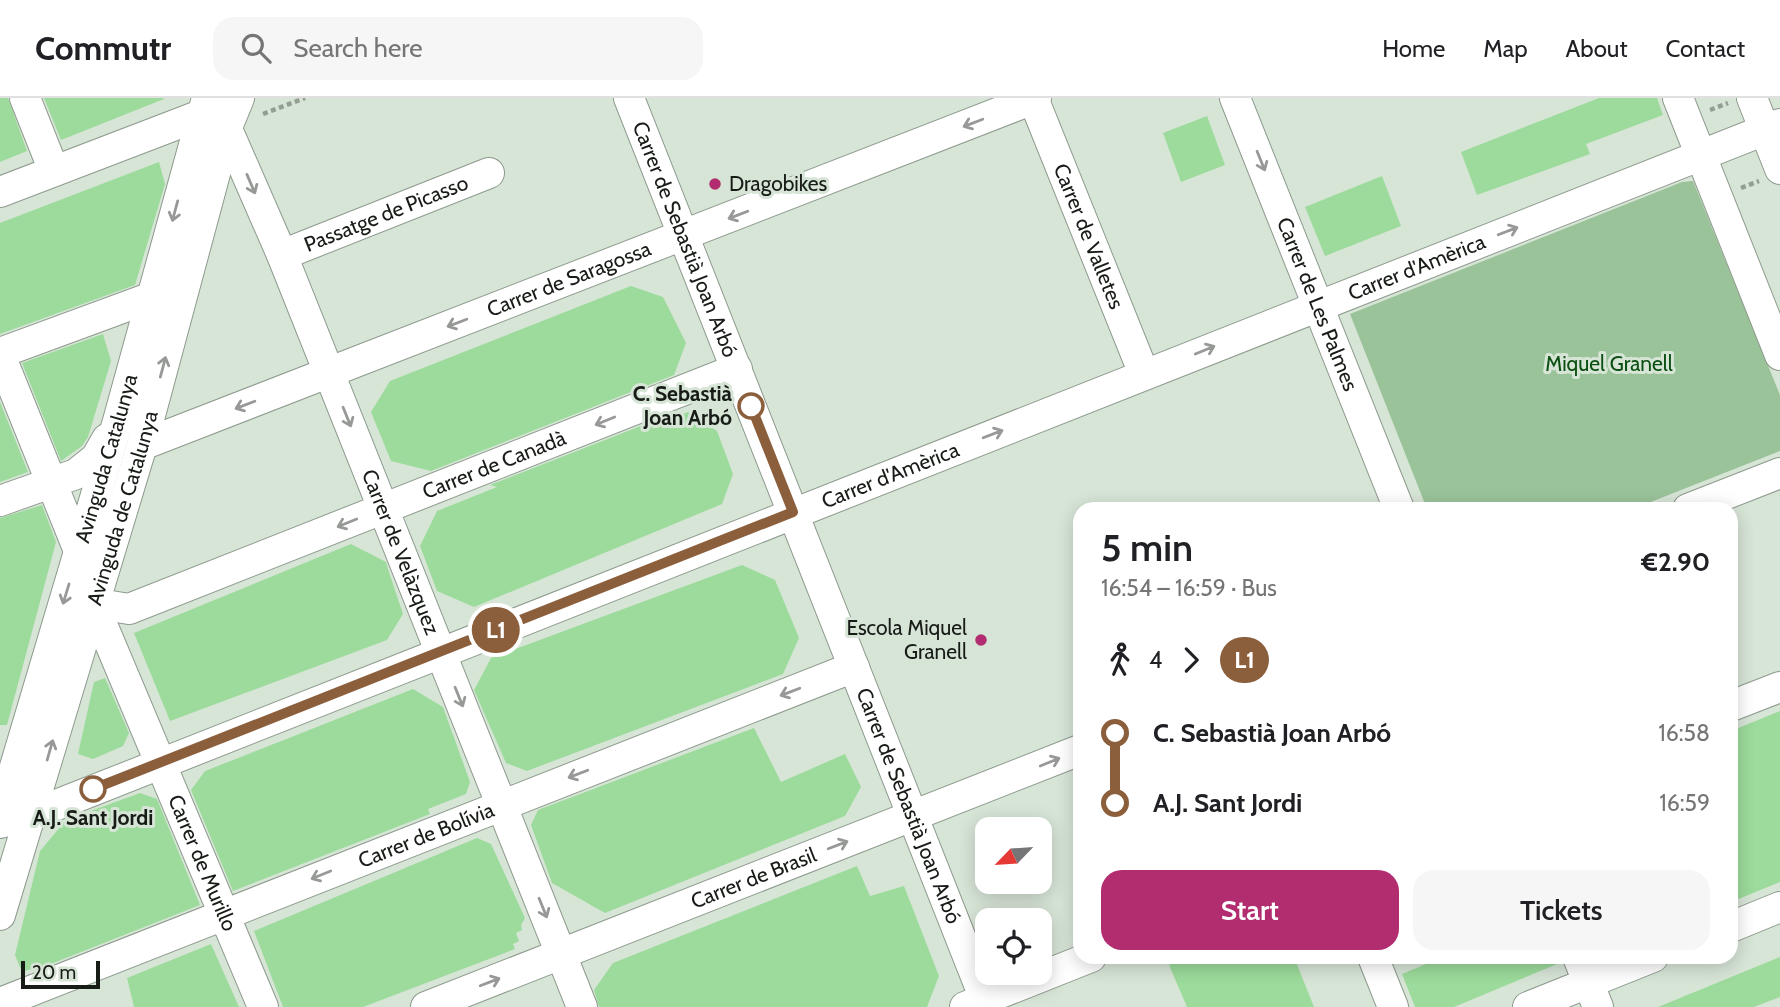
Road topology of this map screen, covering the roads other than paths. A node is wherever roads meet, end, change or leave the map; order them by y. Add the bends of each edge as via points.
1 (25, 98) edge
2 (239, 98) edge
3 (629, 98) edge
4 (1034, 98) edge
5 (1236, 98) edge
6 (1678, 98) edge
7 (1752, 98) edge
8 (213, 110) edge
9 (1772, 127) edge
10 (1700, 155) junction
11 (54, 171) junction
12 (489, 173) dead end
13 (1774, 173) edge
14 (0, 192) edge
15 (684, 236) junction
16 (282, 255) junction
17 (152, 297) junction
18 (1318, 306) junction
19 (0, 354) edge
20 (1780, 355) edge
21 (737, 369) junction
22 (329, 372) junction
23 (1144, 374) junction
24 (118, 421) junction
25 (142, 445) junction
26 (1780, 473) edge
27 (51, 482) junction
28 (0, 501) edge
29 (1396, 502) edge
30 (1706, 502) edge
31 (384, 509) junction
32 (793, 512) junction
33 (79, 551) junction
34 (93, 603) junction
35 (441, 652) junction
36 (854, 667) junction
37 (1780, 687) edge
38 (1738, 703) edge
39 (9, 748) edge
40 (1073, 753) edge
41 (161, 762) junction
42 (502, 804) junction
43 (31, 816) junction
44 (912, 816) junction
45 (0, 817) edge
46 (0, 823) edge
47 (1780, 907) edge
48 (224, 913) junction
49 (0, 915) edge
50 (1738, 924) edge
51 (561, 954) junction
52 (1075, 964) edge
53 (1376, 964) edge
54 (1635, 964) edge
55 (1588, 982) edge
56 (0, 1003) edge
57 (979, 1005) edge
58 (263, 1007) edge
59 (426, 1007) edge
60 (582, 1007) edge
61 (1393, 1007) edge
62 (1528, 1007) edge

1 - 11 street
2 - 8 street, Avinguda de Catalunya
3 - 15 street, Carrer de Sebastià Joan Arbó
4 -> 15 street, Carrer de Saragossa
4 - 23 street, Carrer de Valletes
5 -> 18 street, Carrer de Les Palmes
6 - 10 street
7 - 9 street
8 - 11 street
8 -> 16 street, Carrer de Velàzquez
8 -> 17 street, Avinguda Catalunya
25 -> 8 street, Avinguda de Catalunya
9 - 10 street, Carrer d'Amèrica
9 - 13 street
18 -> 10 street, Carrer d'Amèrica
10 - 20 street
11 - 14 street
12 - 16 street, Passatge de Picasso
15 - 21 street, Carrer de Sebastià Joan Arbó
15 -> 22 street, Carrer de Saragossa
16 - 22 street, Carrer de Velàzquez
17 - 19 street
17 - 24 street, Avinguda Catalunya
23 -> 18 street, Carrer d'Amèrica
18 - 29 street, Carrer de Les Palmes
19 - 27 street
21 -> 31 street, Carrer de Canadà
21 - 32 street, Carrer de Sebastià Joan Arbó
22 -> 25 street, Carrer de Saragossa
22 -> 31 street, Carrer de Velàzquez
32 -> 23 street, Carrer d'Amèrica
24 - 27 street via 96,458 75,474
24 - 33 street, Avinguda Catalunya
25 - 34 street, Avinguda de Catalunya
26 - 30 street
27 - 28 street
27 - 33 street
31 -> 34 street, Carrer de Canadà via 129,609
31 - 35 street, Carrer de Velàzquez
32 - 35 street, Carrer d'Amèrica
32 - 36 street, Carrer de Sebastià Joan Arbó
33 -> 39 street, Avinguda Catalunya
34 - 41 street, Carrer de Murillo
43 -> 34 street, Avinguda de Catalunya
35 - 41 street, Carrer d'Amèrica
35 -> 42 street, Carrer de Velàzquez
36 -> 42 street, Carrer de Bolívia
36 - 44 street, Carrer de Sebastià Joan Arbó
37 - 38 street
39 - 45 street, Avinguda Catalunya
44 -> 40 street, Carrer de Brasil
41 - 43 street, Carrer d'Amèrica
41 - 48 street, Carrer de Murillo
42 -> 48 street, Carrer de Bolívia
42 -> 51 street, Carrer de Velàzquez
43 - 46 street, Carrer d'Amèrica
43 - 49 street, Avinguda de Catalunya
51 -> 44 street, Carrer de Brasil
44 - 57 street, Carrer de Sebastià Joan Arbó
47 - 50 street
48 - 56 street, Carrer de Bolívia
48 - 58 street, Carrer de Murillo
59 -> 51 street, Carrer de Brasil
51 - 60 street, Carrer de Velàzquez
52 - 57 street
53 - 61 street
54 - 55 street
55 - 62 street

